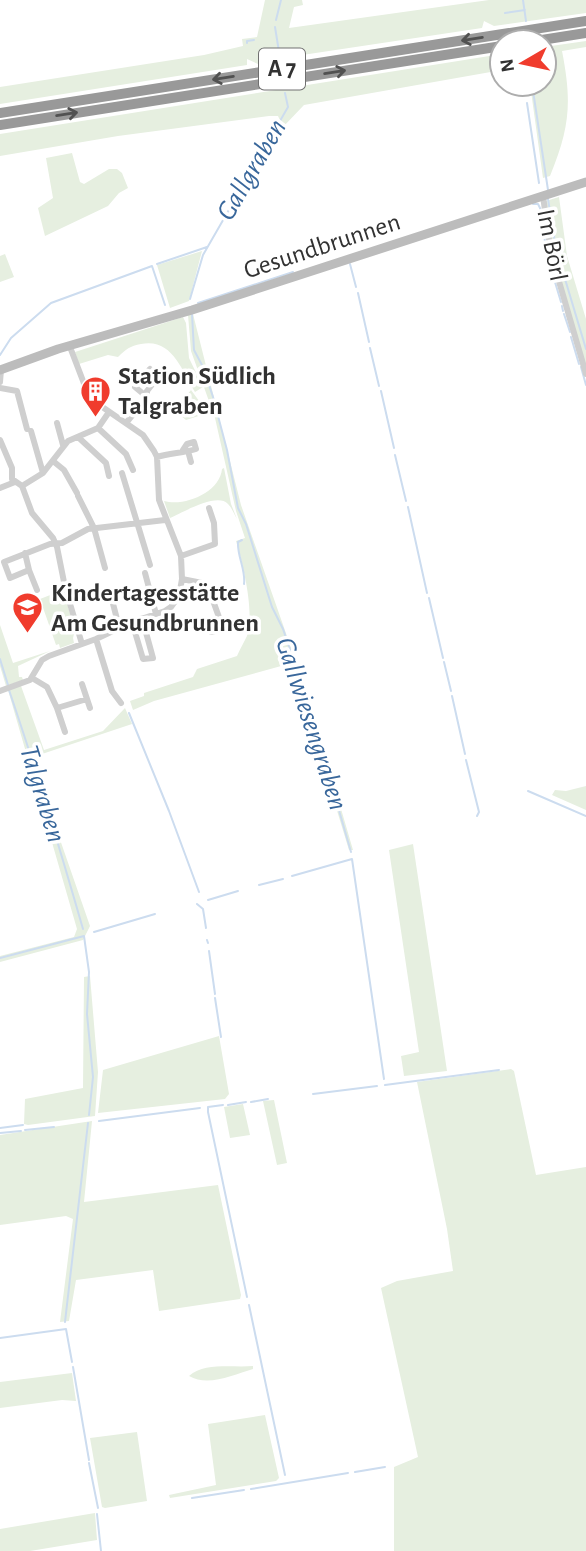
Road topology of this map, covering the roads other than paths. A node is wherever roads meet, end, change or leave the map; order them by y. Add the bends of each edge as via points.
1 (586, 21) edge
2 (586, 33) edge
3 (558, 37) edge
4 (488, 48) edge
5 (0, 113) edge
6 (0, 125) edge
7 (586, 182) edge
8 (543, 196) junction
9 (69, 347) junction
10 (0, 370) edge
11 (586, 374) edge
12 (0, 383) edge
13 (0, 388) edge
14 (147, 397) dead end
15 (109, 412) junction
16 (57, 423) dead end
17 (126, 423) junction
18 (98, 428) junction
19 (191, 434) dead end
20 (78, 437) junction
21 (0, 440) edge
22 (63, 445) junction
23 (186, 450) junction
24 (157, 457) junction
25 (52, 461) junction
26 (191, 462) dead end
27 (133, 470) dead end
28 (43, 473) junction
29 (122, 473) dead end
30 (109, 476) dead end
31 (15, 482) junction
32 (22, 486) junction
33 (0, 488) edge
34 (209, 508) dead end
35 (165, 520) junction
36 (138, 524) junction
37 (94, 528) junction
38 (55, 544) junction
39 (26, 554) junction
40 (181, 556) junction
41 (150, 565) dead end
42 (105, 568) dead end
43 (29, 570) junction
44 (145, 573) dead end
45 (182, 579) junction
46 (37, 590) dead end
47 (110, 592) dead end
48 (156, 614) junction
49 (142, 618) junction
50 (220, 620) dead end
51 (132, 622) junction
52 (119, 627) junction
53 (96, 639) junction
54 (82, 644) junction
55 (32, 678) junction
56 (82, 684) dead end
57 (5, 689) edge
58 (87, 699) junction
59 (121, 704) dead end
60 (57, 708) junction
61 (90, 708) dead end
62 (65, 732) dead end

1 -> 5 highway, A 7
2 - 3 highway
6 -> 4 highway, A 7
7 - 8 street, Gesundbrunnen
8 - 9 street, Gesundbrunnen
8 - 11 street, Im Börl via 551,254
9 - 10 street, Gesundbrunnen
9 - 15 street via 85,389
10 - 12 street
13 - 28 street via 17,391
14 - 17 street
15 - 17 street
15 - 18 street
16 - 22 street
17 - 24 street via 149,442
18 - 20 street
18 - 27 street via 125,454
19 - 23 street via 194,442 187,444
20 - 22 street
20 - 30 street via 106,463
21 - 31 street
22 - 25 street
23 - 24 street
23 - 26 street
24 - 35 street
25 - 28 street
25 - 37 street via 64,470
28 - 32 street
29 - 36 street
31 - 32 street
31 - 33 street
32 - 38 street via 32,513
34 - 40 street via 215,544
35 - 36 street
35 - 40 street
36 - 37 street
36 - 41 street
37 - 38 street
37 - 42 street
38 - 39 street
38 - 54 street
39 - 43 street
39 - 43 street via 4,562 10,578
40 - 45 street
43 - 46 street
44 - 48 street
45 - 48 street via 175,602
45 - 50 street via 207,584
47 - 52 street
48 - 49 street
49 - 51 street
49 - 51 street via 153,658 143,659
51 - 52 street
52 - 53 street
53 - 54 street
53 - 59 street
54 - 55 street via 42,660
55 - 57 street
55 - 60 street via 47,687
56 - 58 street
58 - 60 street
58 - 61 street
60 - 62 street

